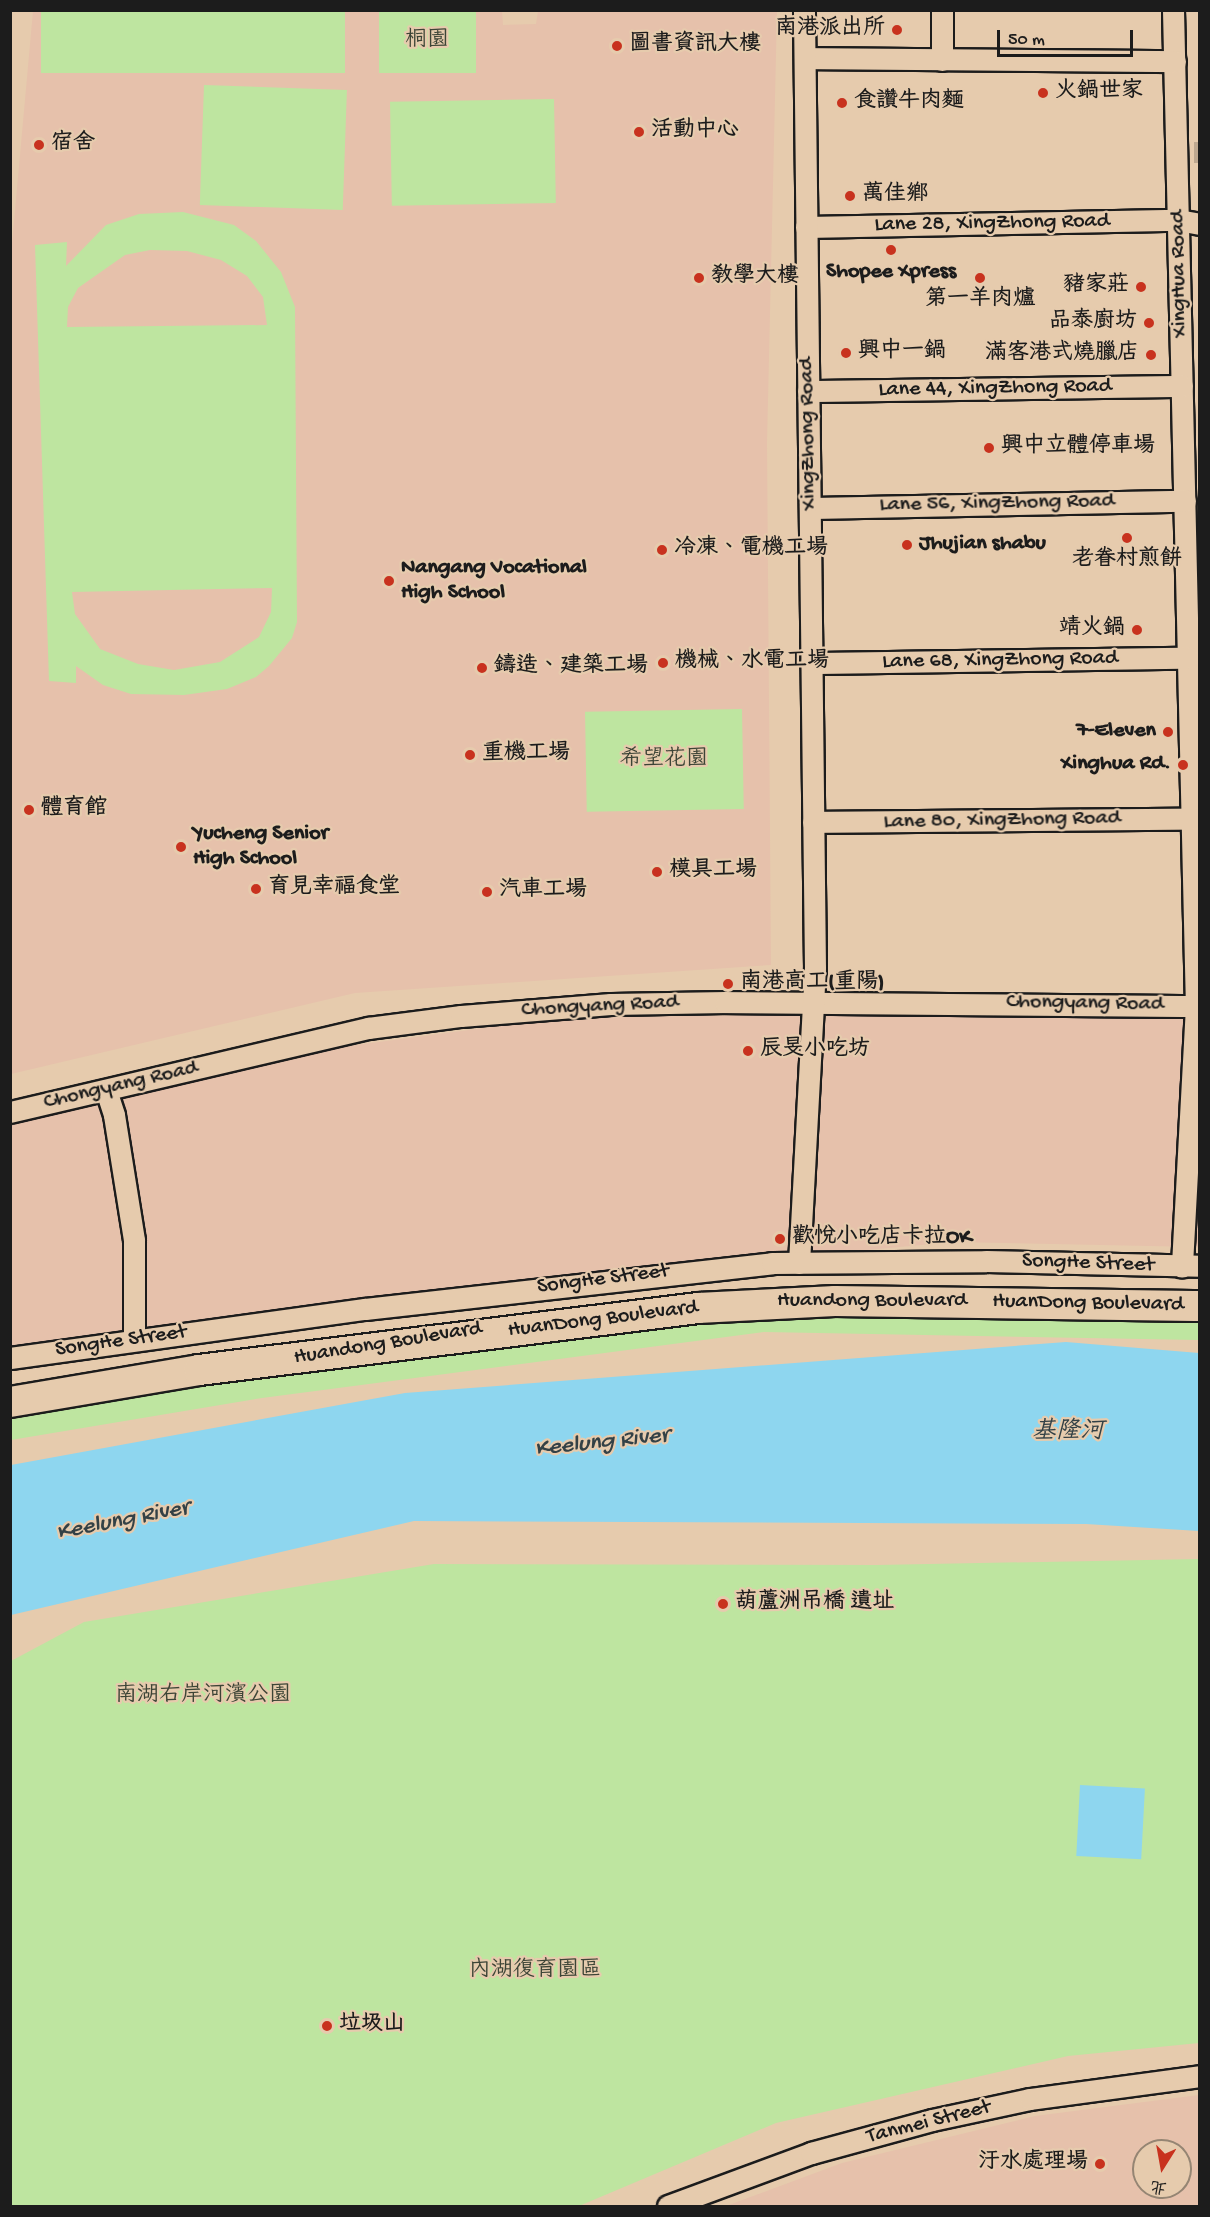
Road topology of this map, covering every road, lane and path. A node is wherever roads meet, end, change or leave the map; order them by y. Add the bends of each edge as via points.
1 (804, 10) edge
2 (942, 10) edge
3 (1173, 10) edge
4 (805, 58) junction
5 (942, 60) junction
6 (1175, 61) junction
7 (1179, 220) junction
8 (1200, 224) edge
9 (806, 227) junction
10 (1182, 386) junction
11 (808, 391) junction
12 (1191, 442) edge
13 (1185, 501) junction
14 (810, 508) junction
15 (1192, 648) edge
16 (811, 663) junction
17 (1192, 819) junction
18 (813, 822) junction
19 (814, 1001) junction
20 (1198, 1006) edge
21 (106, 1090) junction
22 (10, 1112) edge
23 (799, 1263) junction
24 (1191, 1267) edge
25 (1200, 1306) edge
26 (134, 1340) junction
27 (10, 1358) edge
28 (10, 1400) edge
29 (1200, 2076) edge
30 (668, 2206) edge

1 - 4 street, XingZhong Road
2 - 5 street
3 - 6 street, XingHua Road
4 - 5 street
4 - 9 street, XingZhong Road
5 - 6 street
6 - 7 street, XingHua Road
7 - 8 street, Lane 28, XingZhong Road
7 - 9 street, Lane 28, XingZhong Road
7 - 10 street, XingHua Road
9 - 11 street, XingZhong Road
10 - 11 street, Lane 44, XingZhong Road
10 - 12 street, XingHua Road
11 - 14 street, XingZhong Road
12 - 13 street, XingHua Road
13 - 14 street, Lane 56, XingZhong Road
13 - 15 street, XingHua Road
14 - 16 street, XingZhong Road
15 - 16 street, Lane 68, XingZhong Road
15 - 17 street, XingHua Road
16 - 18 street, XingZhong Road
17 - 18 street, Lane 80, XingZhong Road
17 - 20 street, XingHua Road
18 - 19 street, XingZhong Road
19 - 20 street, Chongyang Road
19 - 21 street, Chongyang Road via 611,1004 380,1026
19 - 23 street, XingZhong Road
20 - 24 street, XingHua Road
21 - 22 street, Chongyang Road
21 - 26 street via 114,1115 134,1240
23 - 24 street, SongHe Street via 986,1261
23 - 26 street, SongHe Street via 650,1274
25 - 28 highway, Huandong Boulevard via 950,1301 717,1305 505,1327 348,1353 138,1377
26 - 27 street, SongHe Street
29 - 30 street, Tanmei Street via 1030,2099 932,2120 812,2153

